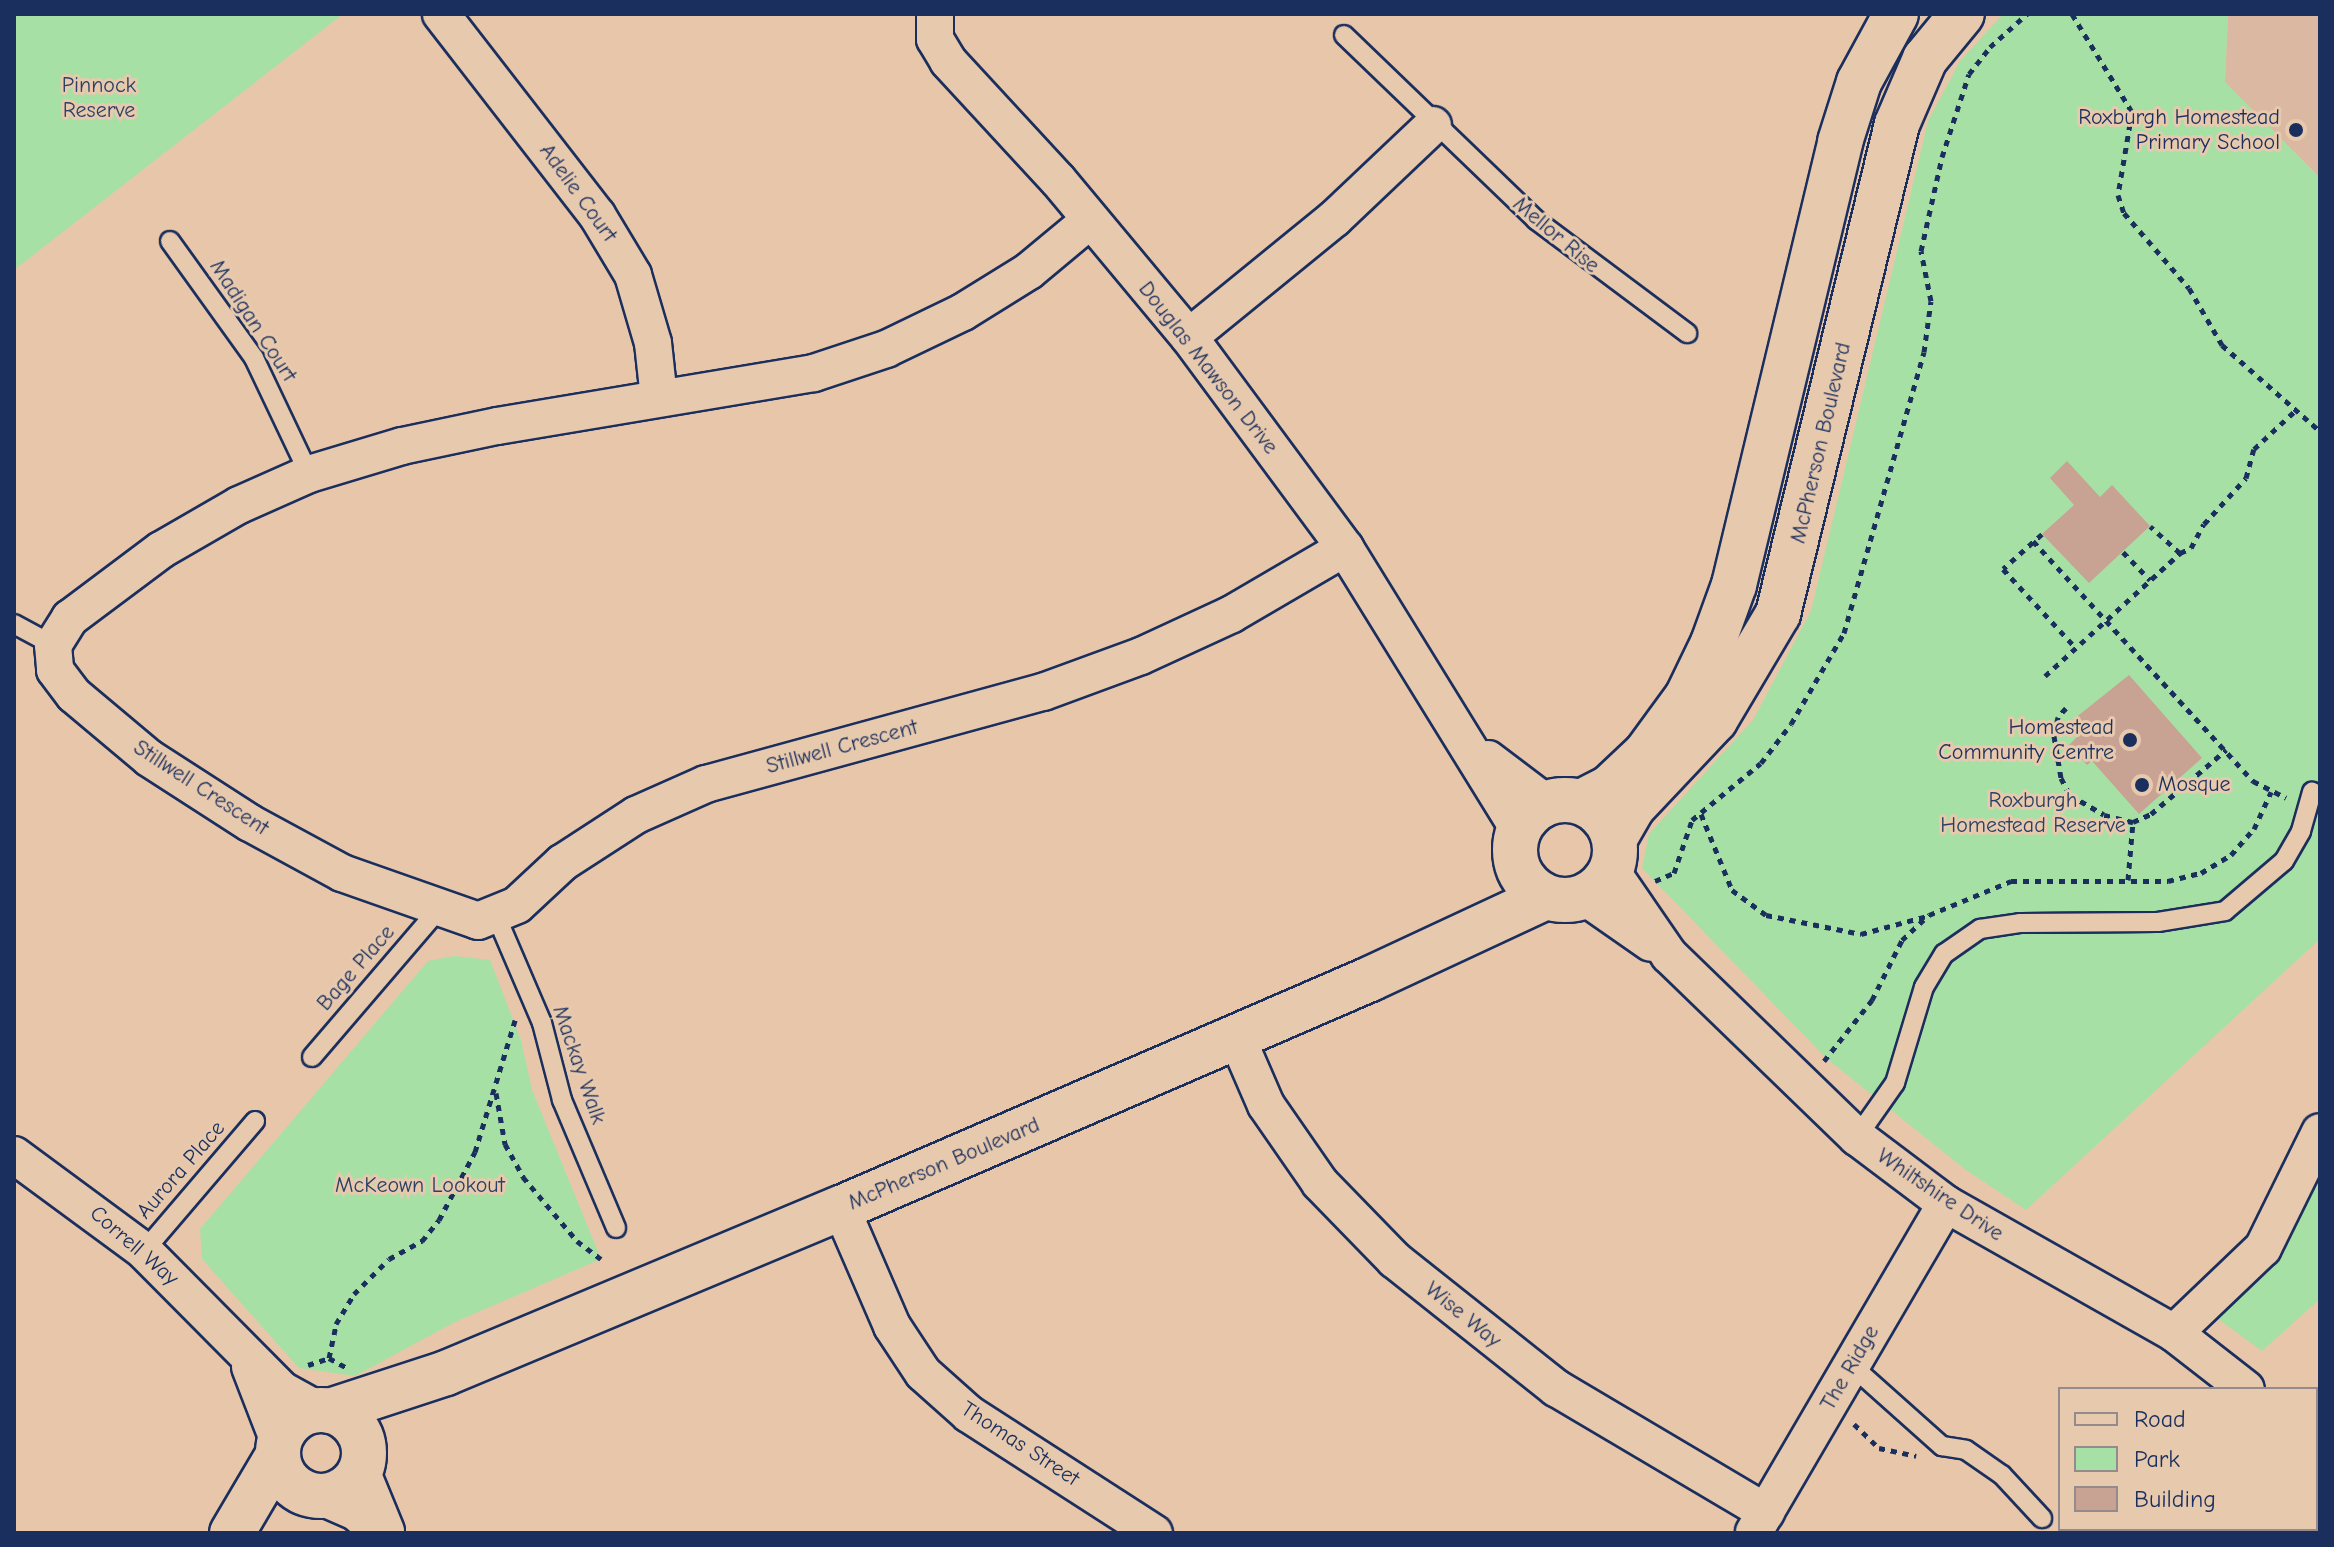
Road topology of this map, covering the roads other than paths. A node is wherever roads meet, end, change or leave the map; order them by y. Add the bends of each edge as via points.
1 (441, 14) edge
2 (935, 14) edge
3 (1962, 14) edge
4 (1886, 17) edge
5 (1344, 35) dead end
6 (1433, 125) junction
7 (1089, 221) junction
8 (170, 241) dead end
9 (1687, 333) dead end
10 (1189, 337) junction
11 (659, 398) junction
12 (309, 474) junction
13 (1345, 548) junction
14 (14, 624) edge
15 (53, 645) junction
16 (2310, 800) road end
17 (1540, 824) junction
18 (1597, 879) junction
19 (438, 910) junction
20 (497, 918) junction
21 (1438, 944) junction
22 (1237, 1038) junction
23 (312, 1057) dead end
24 (255, 1121) dead end
25 (2320, 1132) edge
26 (1857, 1137) junction
27 (14, 1156) edge
28 (1946, 1204) junction
29 (841, 1208) junction
30 (616, 1228) dead end
31 (144, 1251) junction
32 (2174, 1333) junction
33 (242, 1352) junction
34 (1851, 1365) junction
35 (446, 1373) junction
36 (2243, 1387) edge
37 (325, 1411) junction
38 (279, 1448) junction
39 (362, 1465) junction
40 (314, 1495) junction
41 (2042, 1518) dead end
42 (1760, 1523) edge
43 (232, 1533) edge
44 (247, 1533) edge
45 (379, 1533) edge
46 (386, 1533) edge
47 (1154, 1533) edge

1 - 11 street, Adelie Court via 597,215 633,275 653,343
2 - 7 street, Douglas Mawson Drive via 935,39 948,61
3 - 18 street, McPherson Boulevard via 1925,59 1897,124 1778,614 1715,720 1633,807
4 - 17 street, McPherson Boulevard via 1840,142 1734,585 1713,643 1687,697 1646,753 1610,787
5 - 6 lane, Mellor Rise
6 - 9 lane, Mellor Rise via 1536,220
6 - 10 street via 1335,218
7 - 10 street, Douglas Mawson Drive
7 - 11 street via 1029,271 963,312 886,349 814,373
8 - 12 lane, Madigan Court via 254,358
10 - 13 street, Douglas Mawson Drive
11 - 12 street via 416,443
12 - 15 street via 239,505 161,550 70,618
13 - 17 street, Douglas Mawson Drive via 1466,739
13 - 20 street, Stillwell Crescent via 1232,614 1141,656 1043,692 706,784 636,815 562,863
14 - 15 lane
15 - 19 street, Stillwell Crescent via 55,670 74,695 149,758 342,873
16 - 26 lane via 2284,861 2225,911 2158,922 2020,923 1980,929 1944,954 1924,987 1895,1083
17 - 18 street via 1596,810
17 - 18 street via 1531,888
17 - 21 street, McPherson Boulevard via 1491,898
18 - 21 street, McPherson Boulevard
18 - 26 street, Whiltshire Drive
19 - 20 street, Stillwell Crescent via 478,921
19 - 23 lane, Bage Place
20 - 30 lane, Mackay Walk via 542,1023 562,1100
21 - 22 street, McPherson Boulevard
22 - 29 street, McPherson Boulevard
22 - 42 street, Wise Way via 1266,1105 1320,1183 1395,1260 1556,1388
24 - 31 lane, Aurora Place
25 - 32 street via 2263,1248
26 - 28 street, Whiltshire Drive
27 - 31 street, Correll Way
28 - 32 street, Whiltshire Drive
28 - 34 street, The Ridge
29 - 35 street, McPherson Boulevard
29 - 47 street, Thomas Street via 892,1326 923,1373 969,1414
31 - 33 street, Correll Way
32 - 36 street, Whiltshire Drive
33 - 37 street, Correll Way via 282,1390
33 - 38 street, Correll Way via 267,1400
34 - 41 lane via 1942,1446 1966,1450 2002,1475
34 - 42 street, The Ridge
35 - 37 street, McPherson Boulevard
35 - 39 street, McPherson Boulevard via 404,1406
37 - 38 street via 295,1419
37 - 39 street via 352,1424 363,1447
38 - 40 street via 286,1479
38 - 43 street
39 - 40 street via 344,1490
39 - 46 street
40 - 44 street
40 - 45 street via 356,1512

